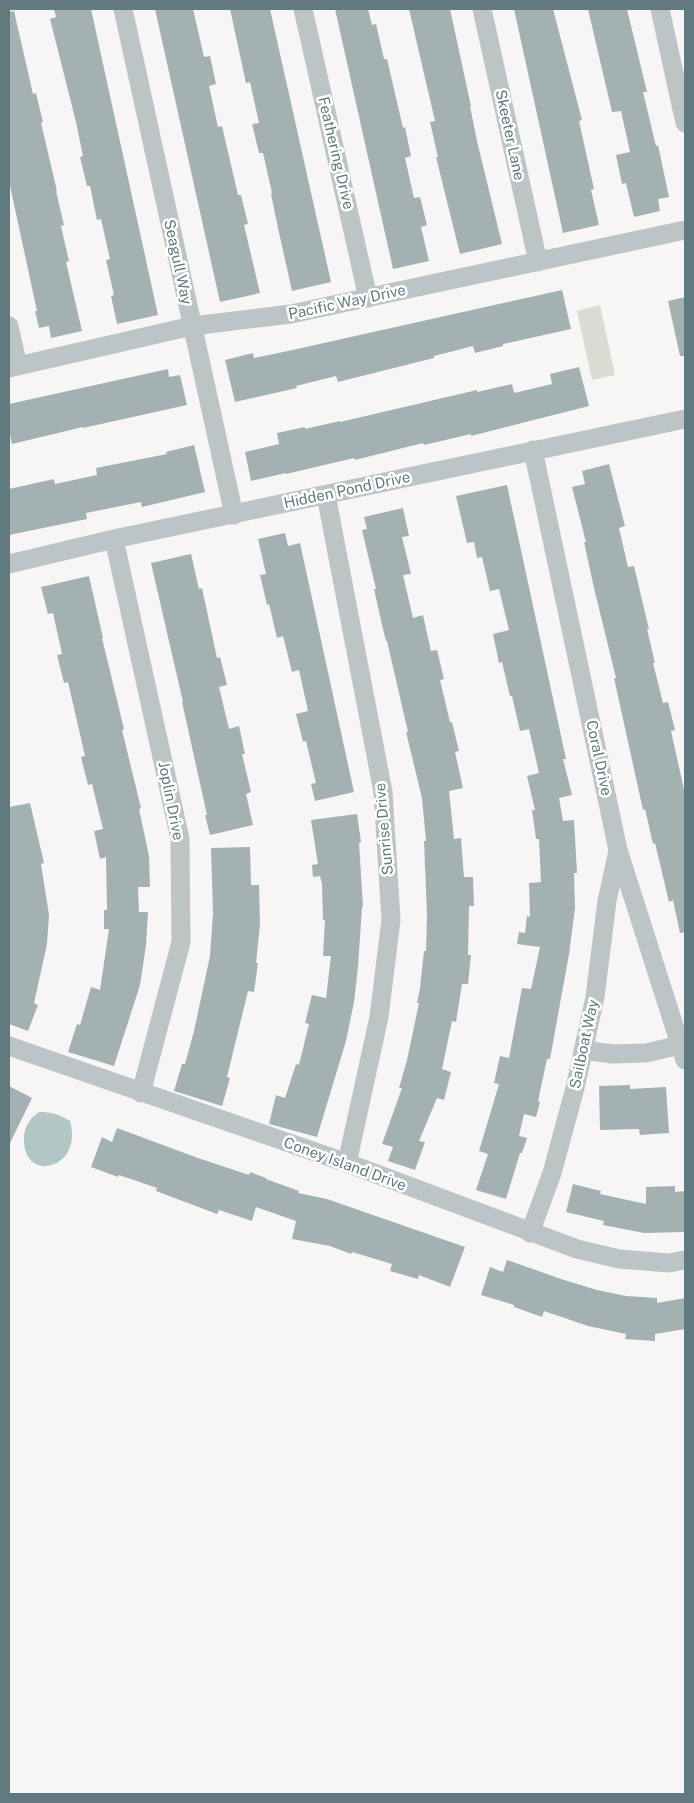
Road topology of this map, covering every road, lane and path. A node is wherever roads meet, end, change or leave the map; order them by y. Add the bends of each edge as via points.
1 (123, 9) edge
2 (303, 9) edge
3 (482, 9) edge
4 (660, 9) edge
5 (685, 123) edge
6 (685, 230) edge
7 (538, 262) junction
8 (368, 298) junction
9 (9, 326) edge
10 (192, 326) junction
11 (13, 367) edge
12 (685, 419) edge
13 (533, 450) junction
14 (326, 495) junction
15 (234, 515) junction
16 (114, 539) junction
17 (9, 564) edge
18 (618, 850) junction
19 (9, 1046) edge
20 (583, 1050) junction
21 (683, 1052) edge
22 (141, 1093) junction
23 (346, 1163) junction
24 (530, 1233) junction
25 (685, 1260) edge

1 - 10 street, Seagull Way
2 - 8 street, Feathering Drive
3 - 7 street, Skeeter Lane
4 - 5 street
6 - 7 street, Pacific Way Drive
7 - 8 street, Pacific Way Drive
8 - 10 street, Pacific Way Drive via 291,314
9 - 11 street
10 - 11 street, Pacific Way Drive
10 - 15 street, Seagull Way
12 - 13 street, Hidden Pond Drive
13 - 14 street, Hidden Pond Drive
13 - 18 street, Coral Drive
14 - 15 street, Hidden Pond Drive
14 - 23 street, Sunrise Drive via 383,792 391,920 379,1017
15 - 16 street, Hidden Pond Drive
16 - 17 street, Hidden Pond Drive
16 - 22 street, Joplin Drive via 180,839 181,942
18 - 20 street, Sailboat Way via 607,901 595,997
18 - 21 street, Coral Drive
19 - 22 street, Coney Island Drive
20 - 21 street via 613,1054
20 - 24 street, Sailboat Way via 552,1173
22 - 23 street, Coney Island Drive
23 - 24 street, Coney Island Drive
24 - 25 street, Coney Island Drive via 619,1259 669,1263

